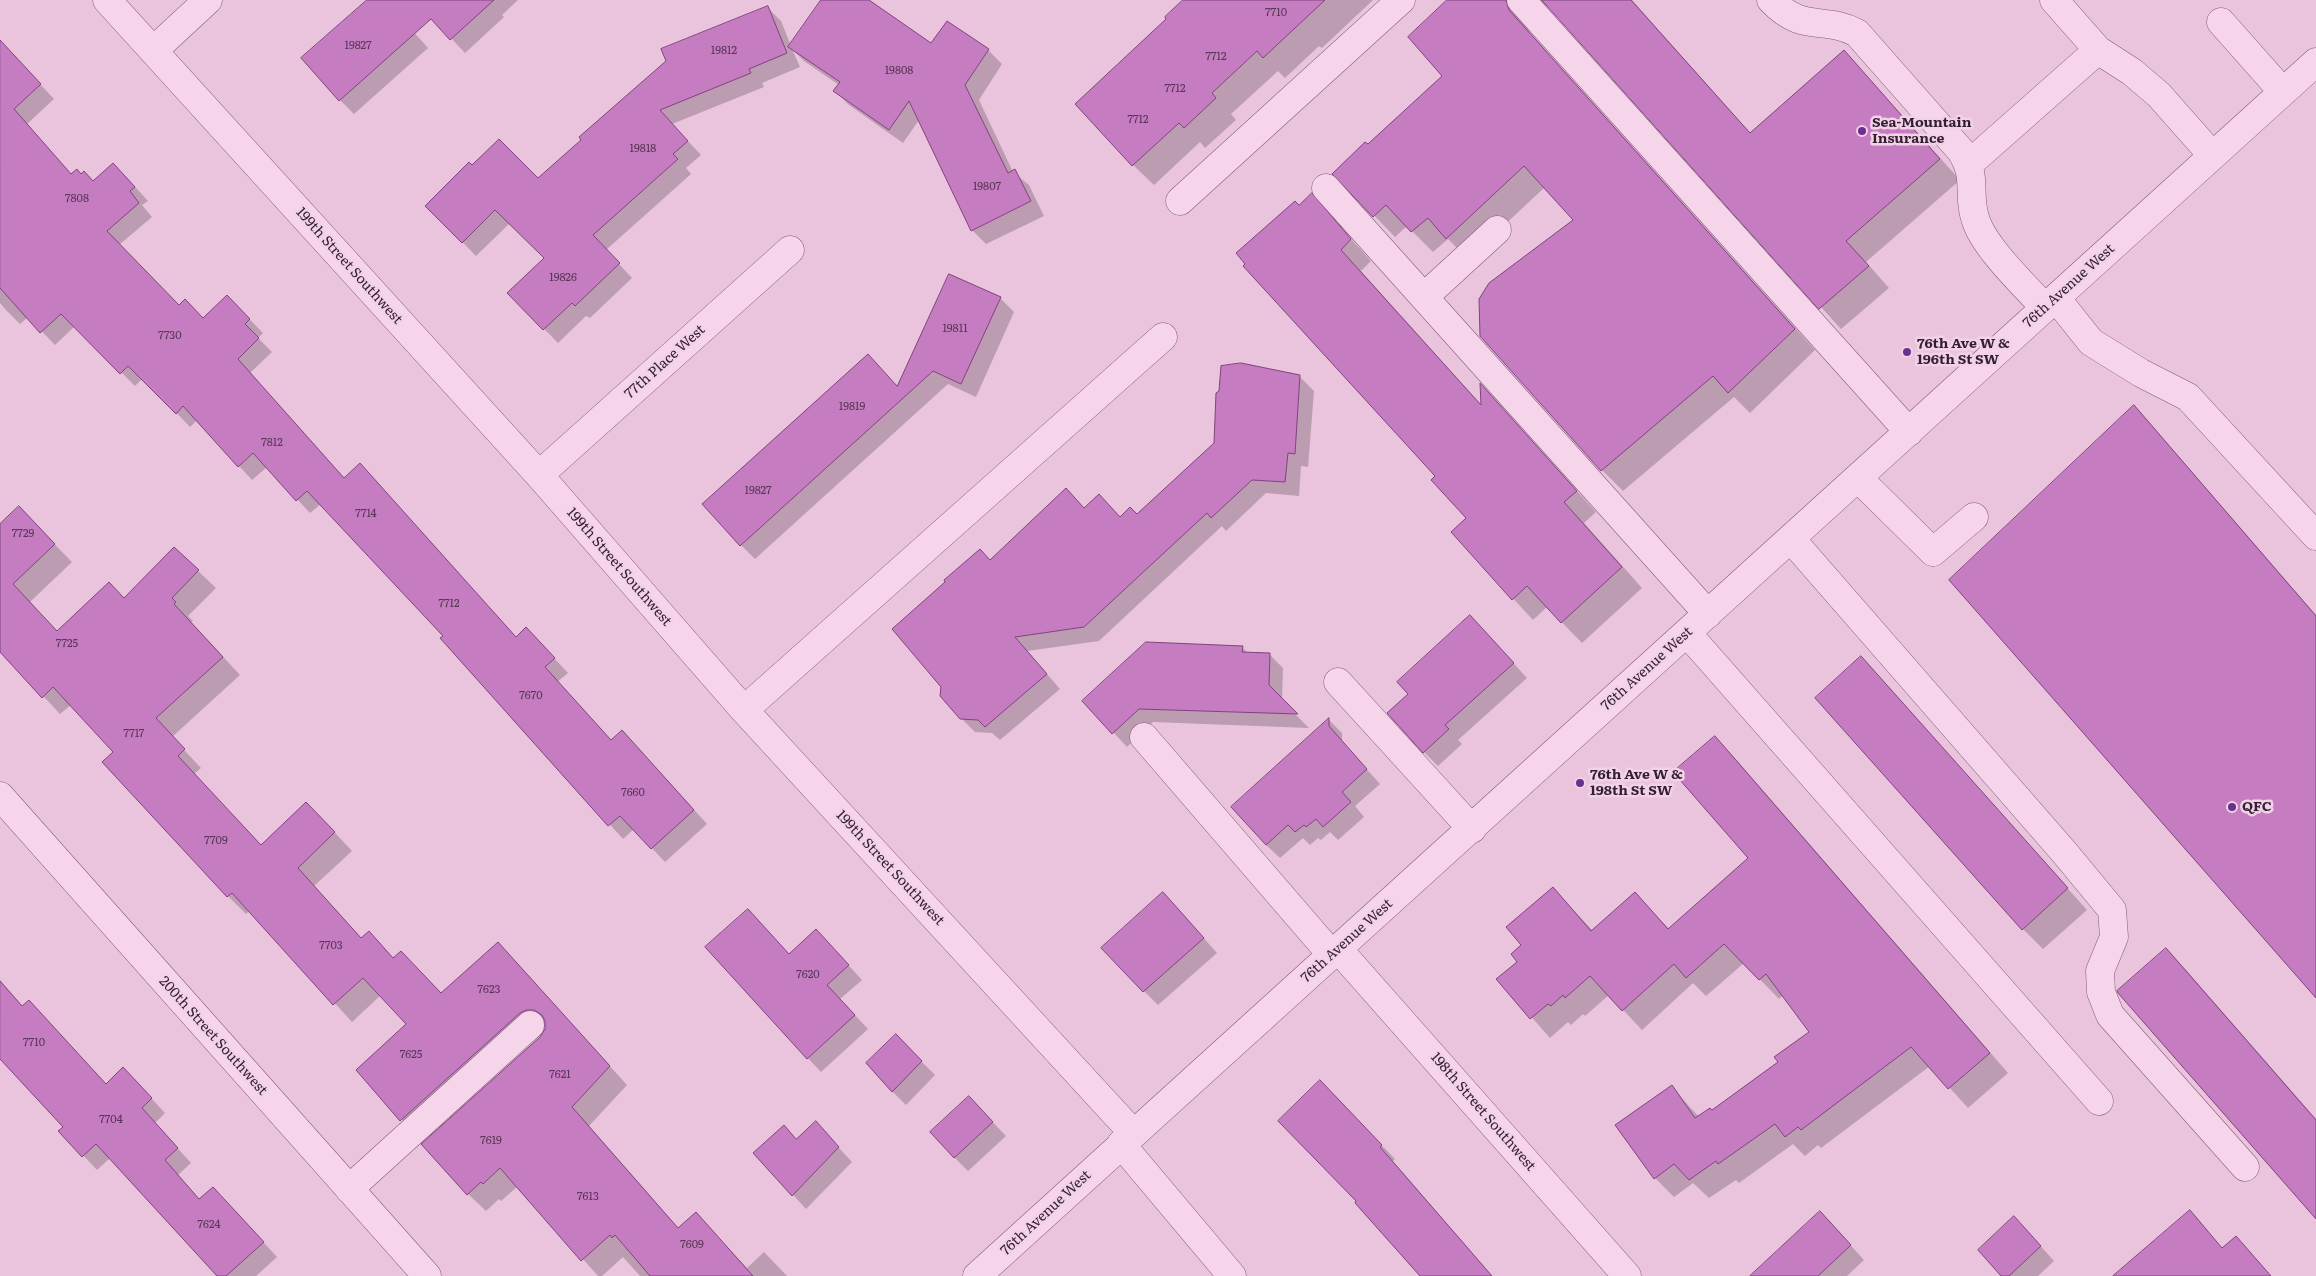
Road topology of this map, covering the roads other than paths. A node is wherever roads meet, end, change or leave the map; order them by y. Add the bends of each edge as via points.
1 (107, 0) edge
2 (208, 0) edge
3 (1401, 0) edge
4 (1522, 0) edge
5 (1771, 0) edge
6 (2054, 0) edge
7 (2221, 22) dead end
8 (2098, 50) junction
9 (153, 51) junction
10 (2316, 62) edge
11 (2283, 92) junction
12 (2212, 155) junction
13 (1969, 164) junction
14 (1326, 188) dead end
15 (1180, 201) dead end
16 (1497, 230) dead end
17 (790, 250) dead end
18 (1424, 297) junction
19 (2050, 304) junction
20 (1163, 337) dead end
21 (1909, 432) junction
22 (539, 475) junction
23 (1858, 478) junction
24 (1974, 516) dead end
25 (2316, 536) edge
26 (1791, 538) junction
27 (1708, 614) junction
28 (1688, 633) junction
29 (1338, 682) dead end
30 (744, 710) junction
31 (1144, 738) dead end
32 (0, 796) edge
33 (1472, 829) junction
34 (1335, 952) junction
35 (530, 1025) dead end
36 (2099, 1101) dead end
37 (1127, 1138) junction
38 (2245, 1167) dead end
39 (350, 1189) junction
40 (427, 1276) edge
41 (977, 1276) edge
42 (1232, 1276) edge
43 (1627, 1276) edge

1 - 9 street, 199th Street Southwest
2 - 9 street
3 - 15 street
4 - 21 street
5 - 13 street via 1794,18 1809,24 1845,26 1857,33
6 - 8 street
7 - 11 street
8 - 12 street via 2159,95
8 - 13 street
9 - 22 street, 199th Street Southwest
10 - 11 street, 76th Avenue West
11 - 12 street, 76th Avenue West
12 - 19 street, 76th Avenue West
13 - 19 street via 1972,180 1970,203 1976,223 1987,242
14 - 18 street
16 - 18 street
17 - 22 street, 77th Place West
18 - 27 street
19 - 21 street, 76th Avenue West
19 - 25 street via 2091,342 2188,397
20 - 30 street
21 - 23 street, 76th Avenue West
22 - 30 street, 199th Street Southwest
23 - 24 street via 1933,552
23 - 26 street, 76th Avenue West
26 - 27 street, 76th Avenue West
26 - 38 street via 2112,910 2114,938 2100,971 2101,992 2110,1015
27 - 28 street, 76th Avenue West
28 - 33 street, 76th Avenue West
28 - 36 street
29 - 33 street
30 - 37 street, 199th Street Southwest
31 - 34 street, 198th Street Southwest
32 - 39 street, 200th Street Southwest
33 - 34 street, 76th Avenue West
34 - 37 street, 76th Avenue West
34 - 43 street, 198th Street Southwest
35 - 39 street
37 - 41 street, 76th Avenue West
37 - 42 street, 199th Street Southwest
39 - 40 street, 200th Street Southwest

